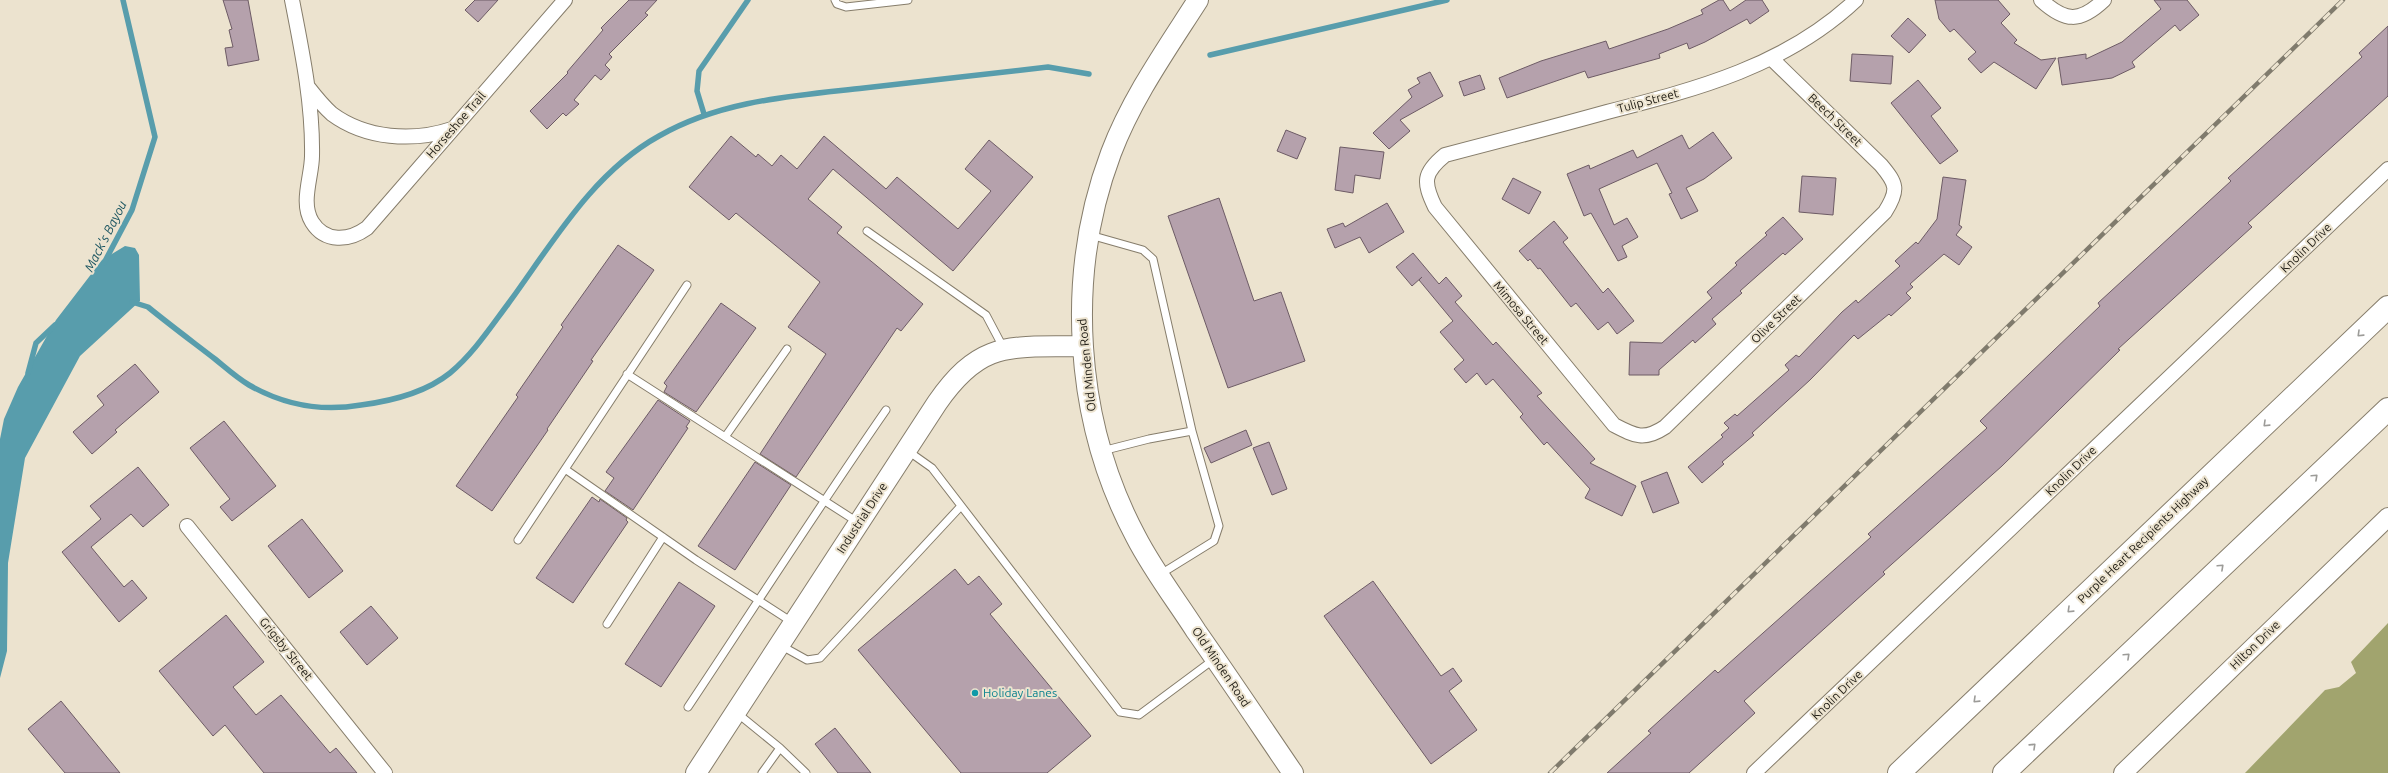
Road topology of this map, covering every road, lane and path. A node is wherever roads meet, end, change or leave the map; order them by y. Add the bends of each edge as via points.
1 (292, 0) edge
2 (565, 0) edge
3 (835, 0) edge
4 (908, 0) edge
5 (1198, 0) edge
6 (1856, 0) edge
7 (2041, 0) edge
8 (2104, 0) edge
9 (1772, 59) junction
10 (307, 86) junction
11 (452, 129) junction
12 (2388, 169) edge
13 (1428, 172) joint
14 (1895, 184) joint
15 (867, 231) dead end
16 (1090, 235) junction
17 (687, 285) dead end
18 (2388, 307) edge
19 (1083, 346) junction
20 (787, 349) dead end
21 (1004, 349) junction
22 (627, 374) junction
23 (2388, 409) edge
24 (886, 410) dead end
25 (1192, 431) junction
26 (726, 437) junction
27 (1640, 437) joint
28 (906, 450) junction
29 (1102, 451) junction
30 (565, 469) junction
31 (823, 500) junction
32 (961, 506) junction
33 (2388, 518) edge
34 (859, 523) junction
35 (187, 526) dead end
36 (663, 537) junction
37 (518, 540) dead end
38 (1159, 575) junction
39 (759, 601) junction
40 (794, 623) junction
41 (607, 624) dead end
42 (780, 644) junction
43 (1215, 658) junction
44 (688, 707) dead end
45 (736, 712) junction
46 (780, 748) junction
47 (385, 773) edge
48 (696, 773) edge
49 (762, 773) edge
50 (806, 773) edge
51 (1293, 773) edge
52 (1754, 773) edge
53 (1899, 773) edge
54 (2004, 773) edge
55 (2122, 773) edge

1 - 10 street
2 - 11 street, Horseshoe Trail
3 - 4 lane via 837,4 846,7
5 - 16 main road, Old Minden Road via 1144,85 1119,134 1103,176
6 - 9 street, Tulip Street via 1813,34
7 - 8 street via 2060,15 2078,18
9 - 13 street, Tulip Street via 1724,79 1677,94 1445,155
9 - 14 street, Beech Street via 1881,165
10 - 11 street via 332,114 358,128 402,137 420,137
10 - 11 street, Horseshoe Trail via 312,142 308,213 312,222 329,236 340,239 357,235 367,228
12 - 52 street, Knolin Drive
13 - 27 street, Mimosa Street via 1426,184 1435,207 1614,425
14 - 27 street, Olive Street via 1895,195 1885,212 1665,427 1654,434
15 - 21 lane via 986,315
16 - 19 main road, Old Minden Road via 1083,284
16 - 25 lane via 1143,250 1153,259
17 - 22 lane
18 -> 53 highway, Purple Heart Recipients Highway
19 - 21 main road, Industrial Drive
19 - 29 main road, Old Minden Road via 1090,402
20 - 26 lane
21 - 28 main road, Industrial Drive via 989,353 975,361 957,376
22 - 26 lane
22 - 30 lane
54 -> 23 highway
24 - 31 lane
25 - 29 lane
25 - 38 lane via 1219,526 1214,541
26 - 31 lane
28 - 32 lane via 932,468
28 - 34 main road, Industrial Drive
29 - 38 main road, Old Minden Road via 1135,535
30 - 36 lane
30 - 37 lane
31 - 34 lane
31 - 39 lane
32 - 42 lane via 820,658 807,660
32 - 43 lane via 1120,712 1139,715
33 - 55 street, Hilton Drive
34 - 40 main road, Industrial Drive
35 - 47 street, Grigsby Street
36 - 39 lane
36 - 41 lane
38 - 43 main road, Old Minden Road
39 - 40 lane
39 - 44 lane
40 - 42 main road, Industrial Drive
42 - 45 main road, Industrial Drive
43 - 51 main road, Old Minden Road
45 - 46 lane
45 - 48 main road, Industrial Drive
46 - 49 lane
46 - 50 lane

